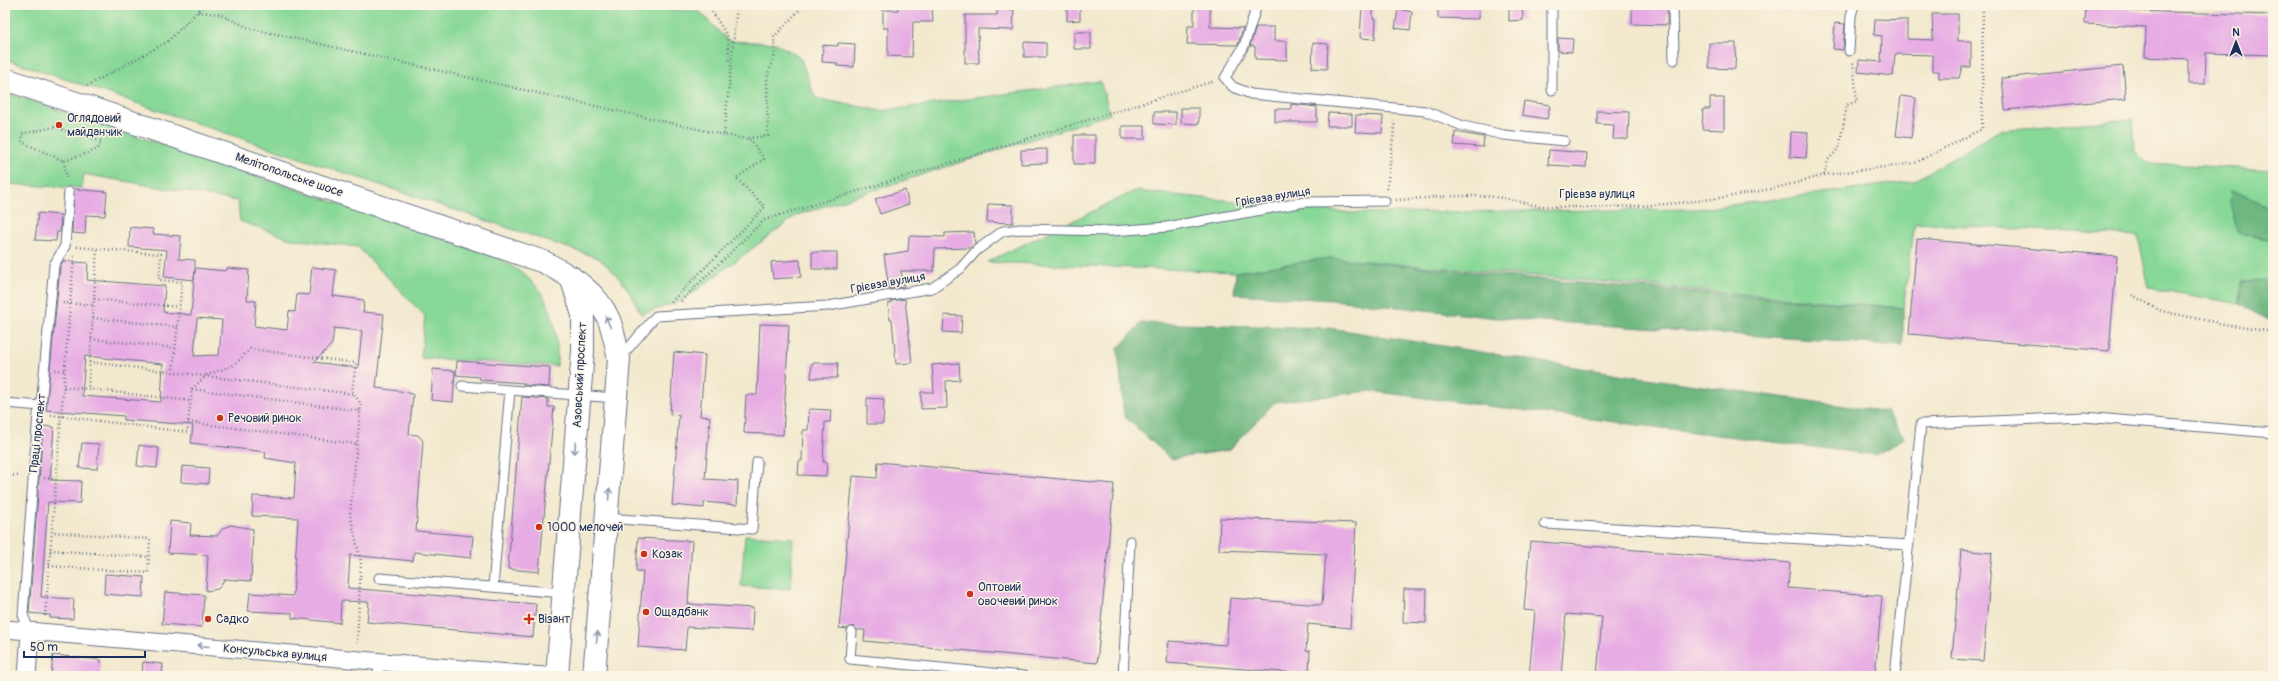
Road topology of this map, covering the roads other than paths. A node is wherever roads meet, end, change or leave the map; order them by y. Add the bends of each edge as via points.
1 (1256, 5) edge
2 (1552, 5) edge
3 (1673, 5) edge
4 (1854, 5) edge
5 (1849, 51) road end
6 (1674, 60) dead end
7 (5, 79) edge
8 (1552, 90) dead end
9 (1564, 141) dead end
10 (69, 192) road end
11 (1385, 201) road end
12 (571, 277) junction
13 (619, 359) junction
14 (462, 386) dead end
15 (510, 390) junction
16 (580, 396) junction
17 (616, 398) junction
18 (5, 403) edge
19 (40, 410) junction
20 (2273, 432) edge
21 (757, 462) dead end
22 (607, 518) junction
23 (1545, 524) dead end
24 (1130, 541) dead end
25 (1909, 545) junction
26 (379, 578) dead end
27 (493, 587) junction
28 (563, 593) junction
29 (5, 629) edge
30 (37, 632) junction
31 (852, 632) dead end
32 (379, 669) edge
33 (487, 673) edge
34 (27, 676) edge
35 (544, 676) edge
36 (557, 676) edge
37 (594, 676) edge
38 (1024, 676) edge
39 (1123, 676) edge
40 (1895, 676) edge

1 - 9 lane via 1244,46 1225,78 1233,87 1251,94 1425,111 1463,126
2 - 8 lane
3 - 6 lane
4 - 5 lane
7 - 12 main road, Мелітопольське шосе via 544,262
10 - 19 lane, Праці проспект via 65,246 54,264
11 - 13 lane, Грієвза вулиця via 1305,202 1167,227 1003,231 977,250 960,269 932,288 828,306 656,316
13 -> 12 main road, Азовський проспект via 609,320 592,294
12 - 16 main road, Азовський проспект via 583,315
13 - 17 main road, Азовський проспект
14 - 15 lane
15 - 16 lane
15 - 27 lane
16 - 17 lane
16 -> 28 main road, Азовський проспект
22 -> 17 main road, Азовський проспект
18 - 19 lane
19 - 30 lane, Праці проспект via 23,615
20 - 25 lane via 2084,417 1921,424
21 - 22 lane via 752,529
37 -> 22 main road, Азовський проспект
23 - 25 lane
24 - 39 lane
25 - 40 lane
26 - 27 lane
27 - 28 lane
28 - 36 main road, Азовський проспект
29 - 30 street, Консульська вулиця
32 -> 30 street, Консульська вулиця via 356,660
30 - 34 street, Праці проспект
31 - 38 lane via 850,659
32 - 33 street, Консульська вулиця
33 - 35 street, Консульська вулиця

